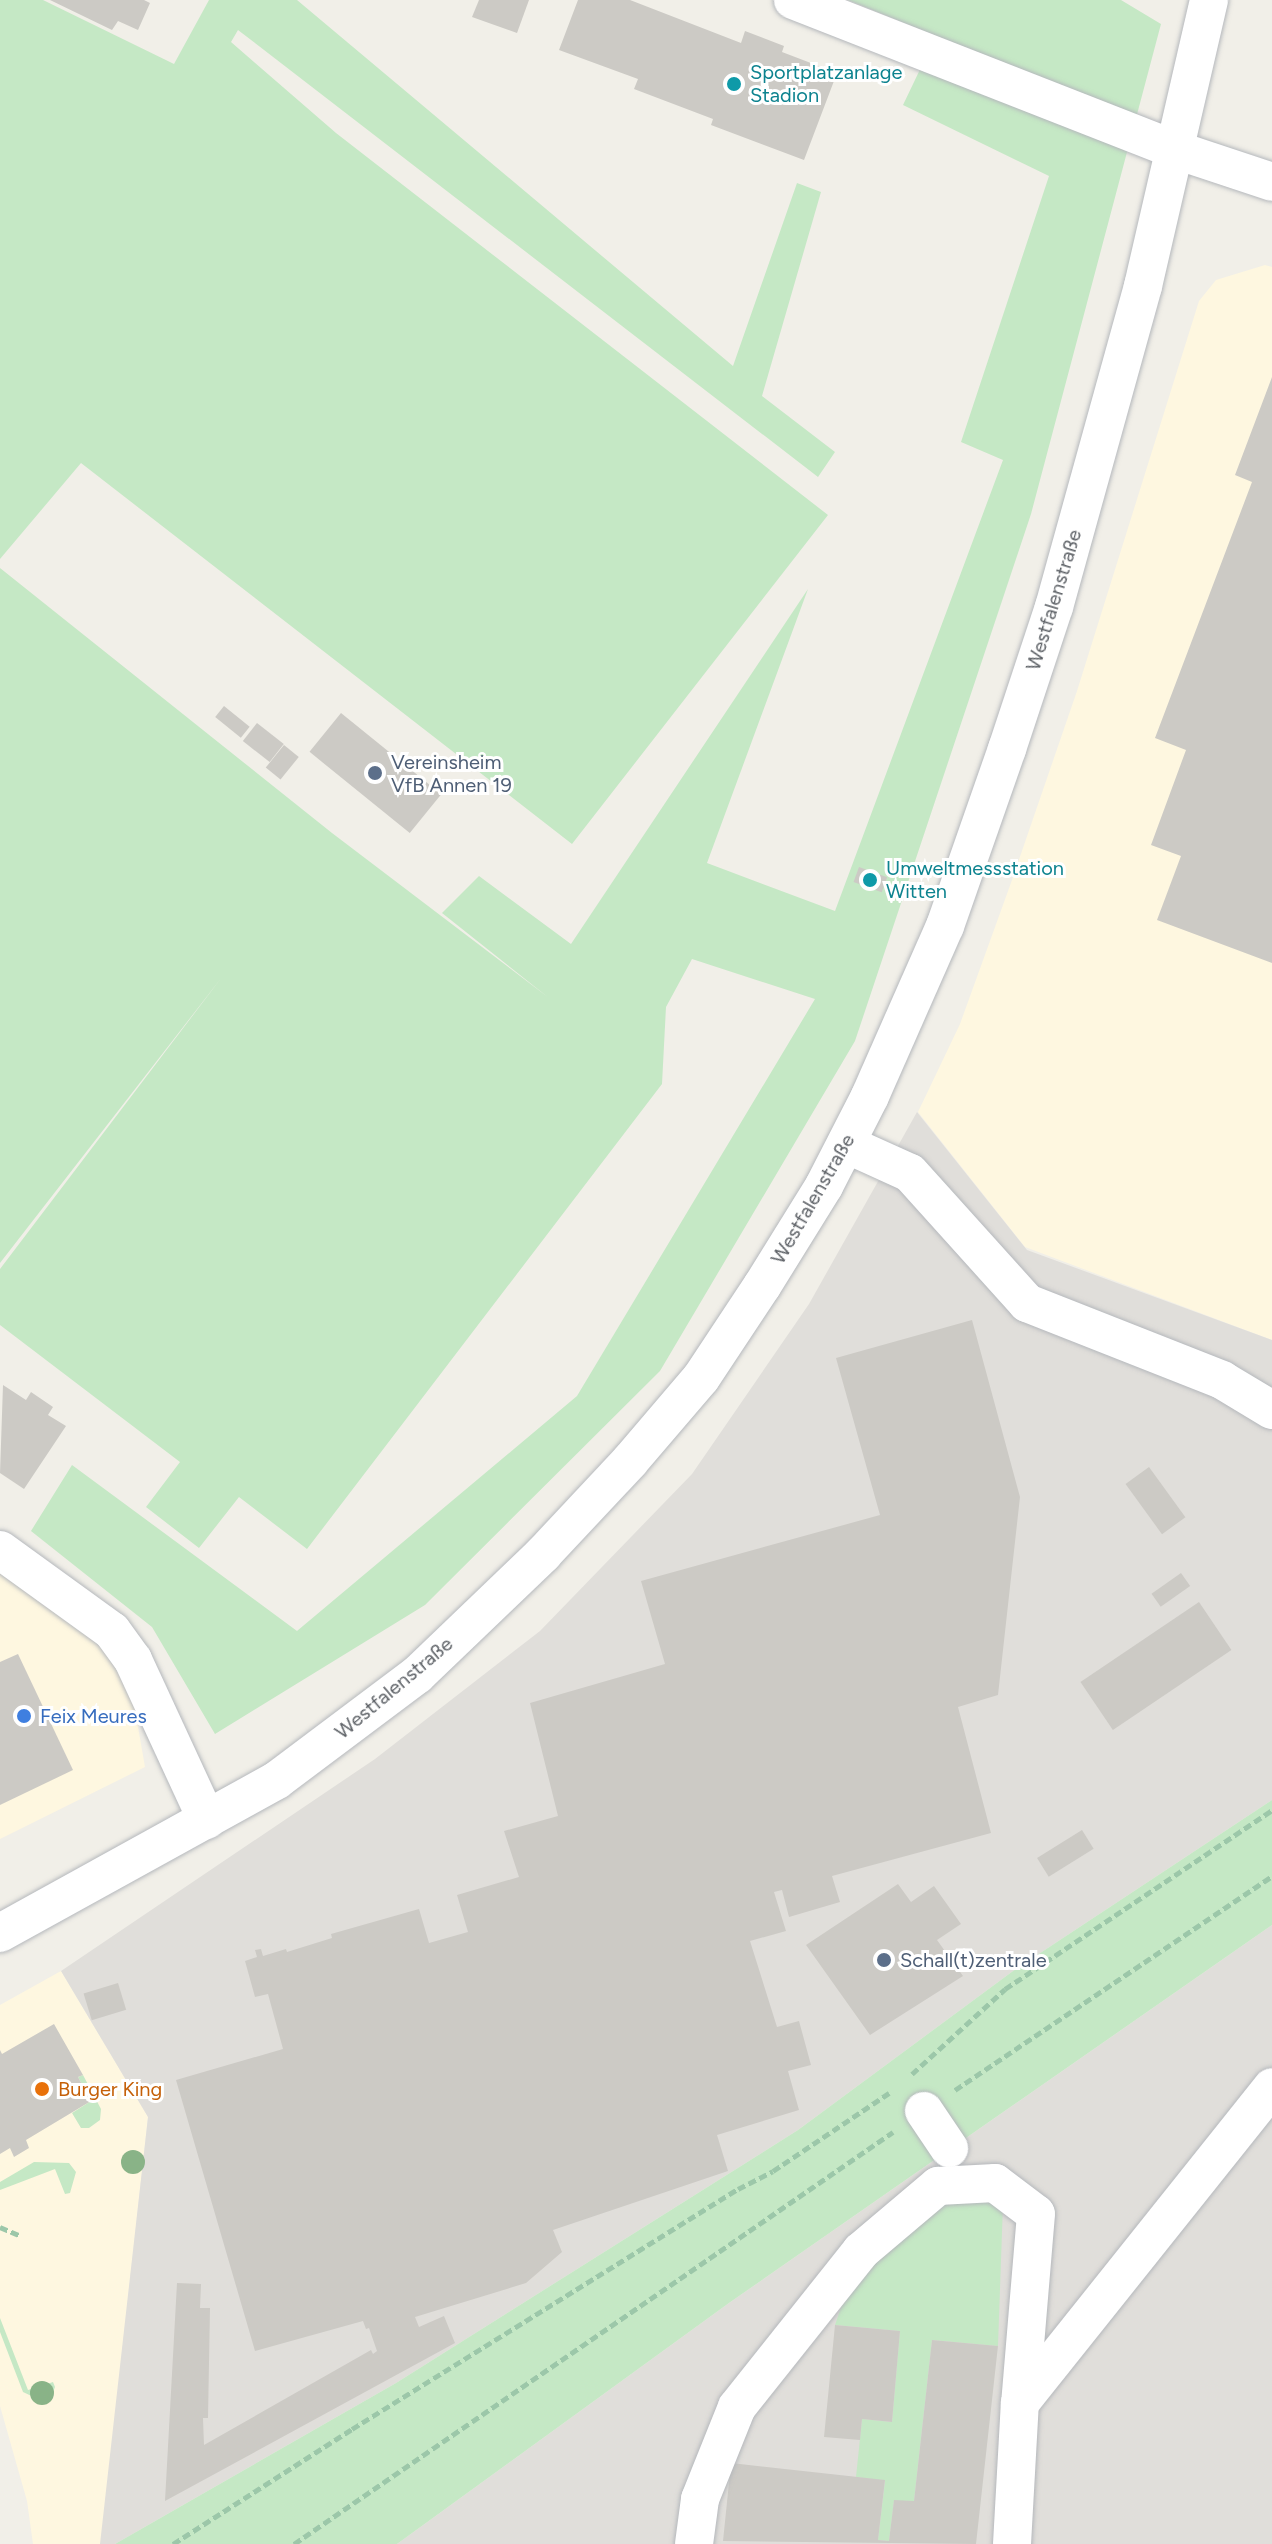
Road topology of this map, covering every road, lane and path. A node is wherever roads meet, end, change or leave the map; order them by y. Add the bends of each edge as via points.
1 (793, 0) edge
2 (1209, 0) edge
3 (1173, 149) junction
4 (1272, 182) edge
5 (846, 1144) junction
6 (1272, 1410) edge
7 (0, 1550) edge
8 (1272, 1810) edge
9 (207, 1820) junction
10 (1272, 1876) edge
11 (0, 1933) edge
12 (1272, 2087) edge
13 (909, 2093) junction
14 (949, 2148) dead end
15 (0, 2227) edge
16 (21, 2236) dead end
17 (1020, 2403) junction
18 (1019, 2539) edge
19 (173, 2544) edge
20 (294, 2544) edge
21 (694, 2544) edge

1 - 3 street
2 - 3 street, Westfalenstraße
3 - 4 street
3 - 5 street, Westfalenstraße via 1143,286 1044,636 945,926
5 - 6 street via 910,1173 1027,1303 1222,1380
5 - 9 street, Westfalenstraße via 701,1378 543,1554 417,1675 277,1780
7 - 9 street via 112,1631 133,1660
8 - 13 path via 1005,1989
9 - 11 street, Westfalenstraße
10 - 13 path
12 - 17 street
13 - 14 street
13 - 19 path via 738,2189
13 - 20 path
15 - 16 path
17 - 18 street
17 - 21 street via 1036,2214 995,2183 938,2186 861,2251 737,2407 700,2499

